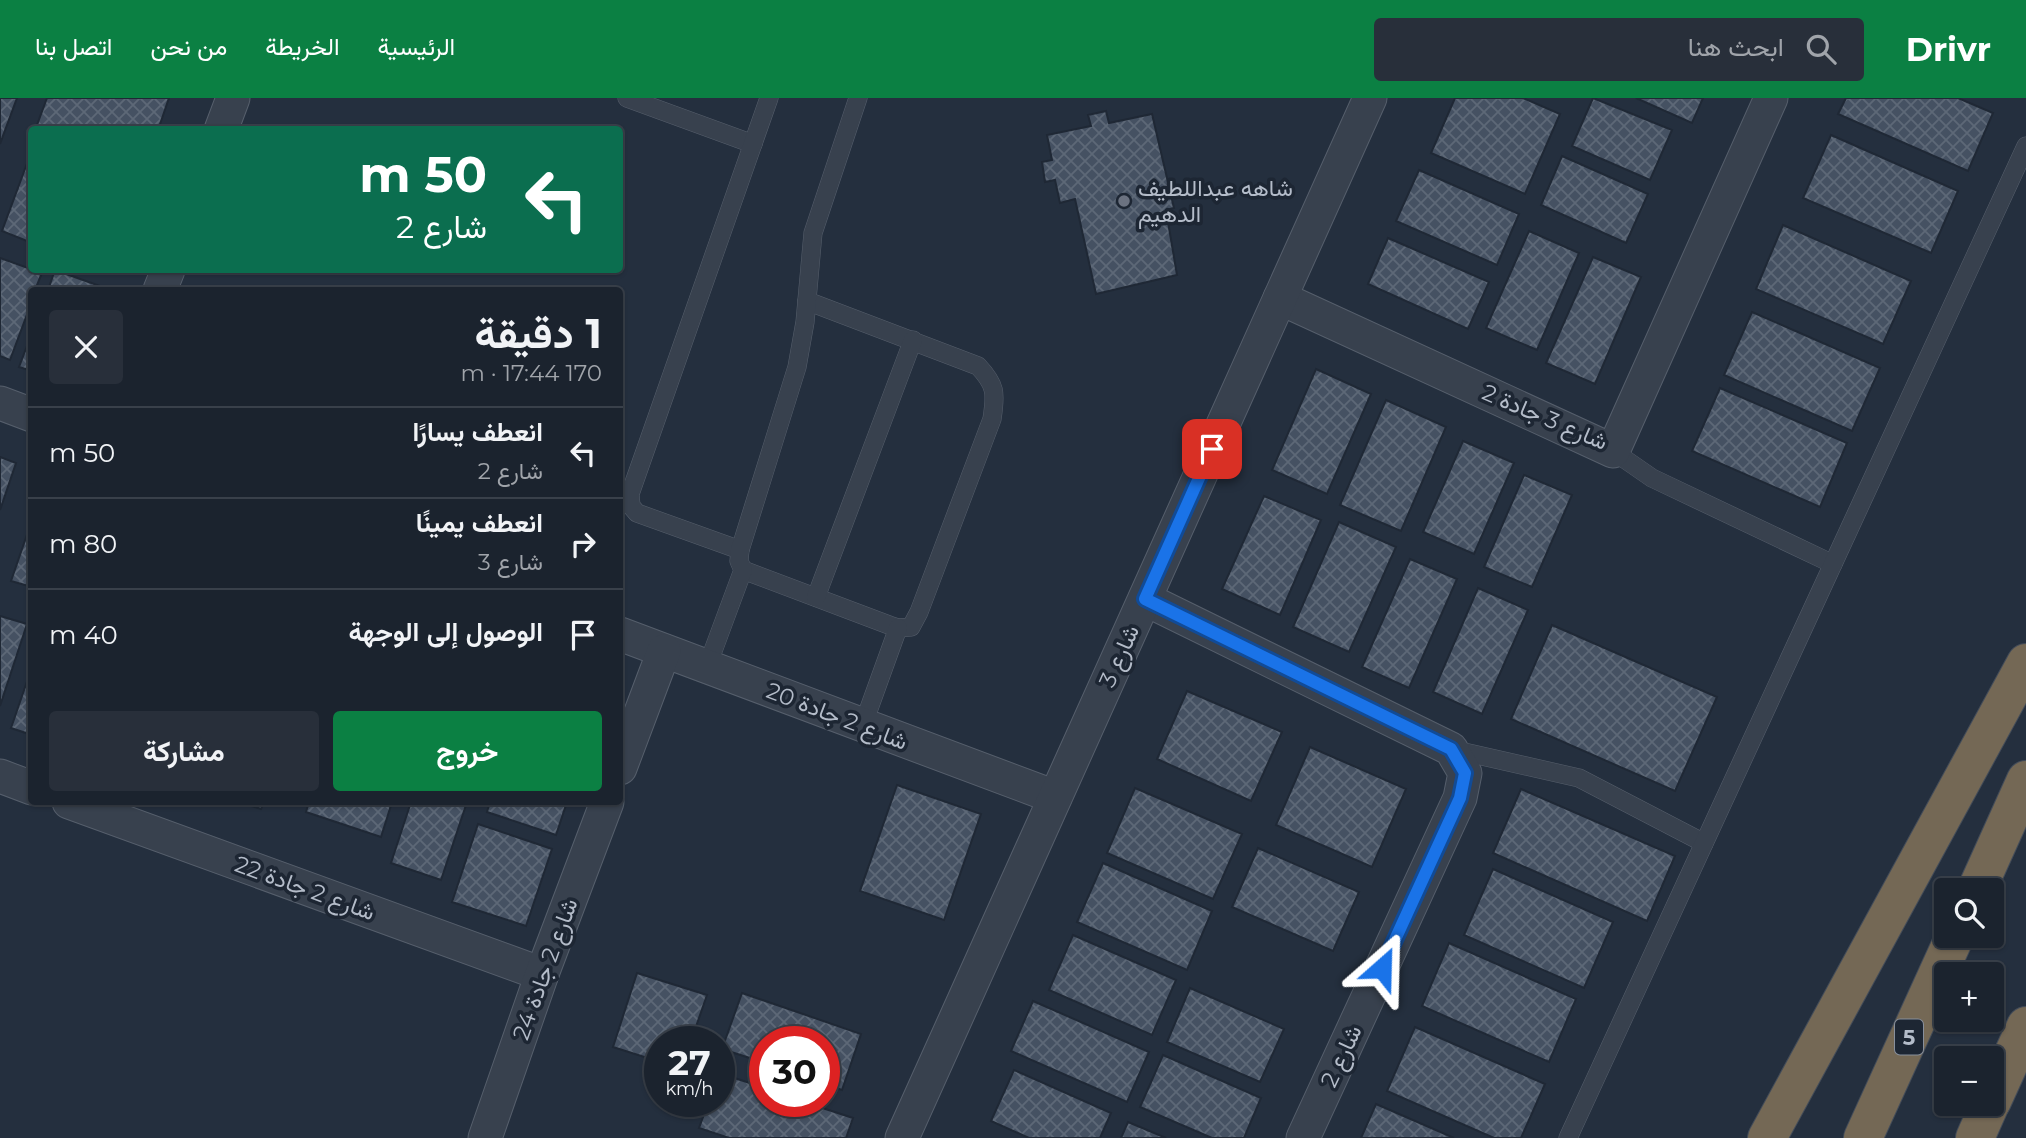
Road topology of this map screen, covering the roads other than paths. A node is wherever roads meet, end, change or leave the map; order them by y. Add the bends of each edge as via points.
1 (233, 98) edge
2 (627, 98) edge
3 (769, 98) edge
4 (858, 98) edge
5 (1370, 98) edge
6 (1771, 98) edge
7 (222, 126) edge
8 (753, 144) junction
9 (2026, 146) edge
10 (1280, 298) junction
11 (807, 301) junction
12 (913, 340) junction
13 (0, 403) edge
14 (28, 414) edge
15 (1613, 451) junction
16 (740, 550) junction
17 (1833, 564) junction
18 (743, 570) junction
19 (816, 597) junction
20 (1145, 599) junction
21 (898, 628) junction
22 (623, 635) edge
23 (664, 651) junction
24 (2026, 663) edge
25 (707, 667) junction
26 (863, 725) junction
27 (1451, 749) junction
28 (623, 760) edge
29 (0, 776) edge
30 (2026, 779) edge
31 (28, 786) edge
32 (1055, 797) junction
33 (77, 805) edge
34 (606, 805) edge
35 (1704, 843) junction
36 (1982, 878) edge
37 (1950, 948) edge
38 (542, 974) junction
39 (2026, 1026) edge
40 (2004, 1074) edge
41 (1985, 1116) edge
42 (485, 1138) edge
43 (902, 1138) edge
44 (1303, 1138) edge
45 (1569, 1138) edge
46 (1767, 1138) edge
47 (1863, 1138) edge
48 (1975, 1138) edge

1 - 7 street
2 - 8 lane
3 - 8 lane
4 - 11 lane via 813,233
5 - 10 street, شارع 3
6 - 15 street, شارع 3 جادة 2
8 - 16 lane via 630,494 637,513
9 - 17 lane
10 - 15 street, شارع 3 جادة 2
10 - 20 street, شارع 3
11 - 12 lane
11 - 16 lane via 797,367
12 - 19 lane
12 - 21 lane via 978,366 995,395 992,419 919,612 911,627
13 - 14 street
15 - 17 lane via 1652,478
16 - 18 lane
17 - 35 lane
18 - 19 lane
18 - 25 lane
19 - 21 lane
20 - 27 street
20 - 32 street, شارع 3
21 - 26 lane
22 - 23 street, شارع 2 جادة 20
23 - 25 street, شارع 2 جادة 20
23 - 28 street
24 - 46 highway
25 - 26 street, شارع 2 جادة 20
26 - 32 street, شارع 2 جادة 20
27 - 35 lane via 1579,778
27 - 44 street, شارع 2 via 1465,773 1460,798
29 - 31 street
30 - 36 highway
32 - 43 street, شارع 3
33 - 38 street, شارع 2 جادة 22
34 - 38 street, شارع 2 جادة 24
35 - 45 lane
37 - 47 highway, 5
38 - 42 street, شارع 2 جادة 24
39 - 40 highway
41 - 48 highway

